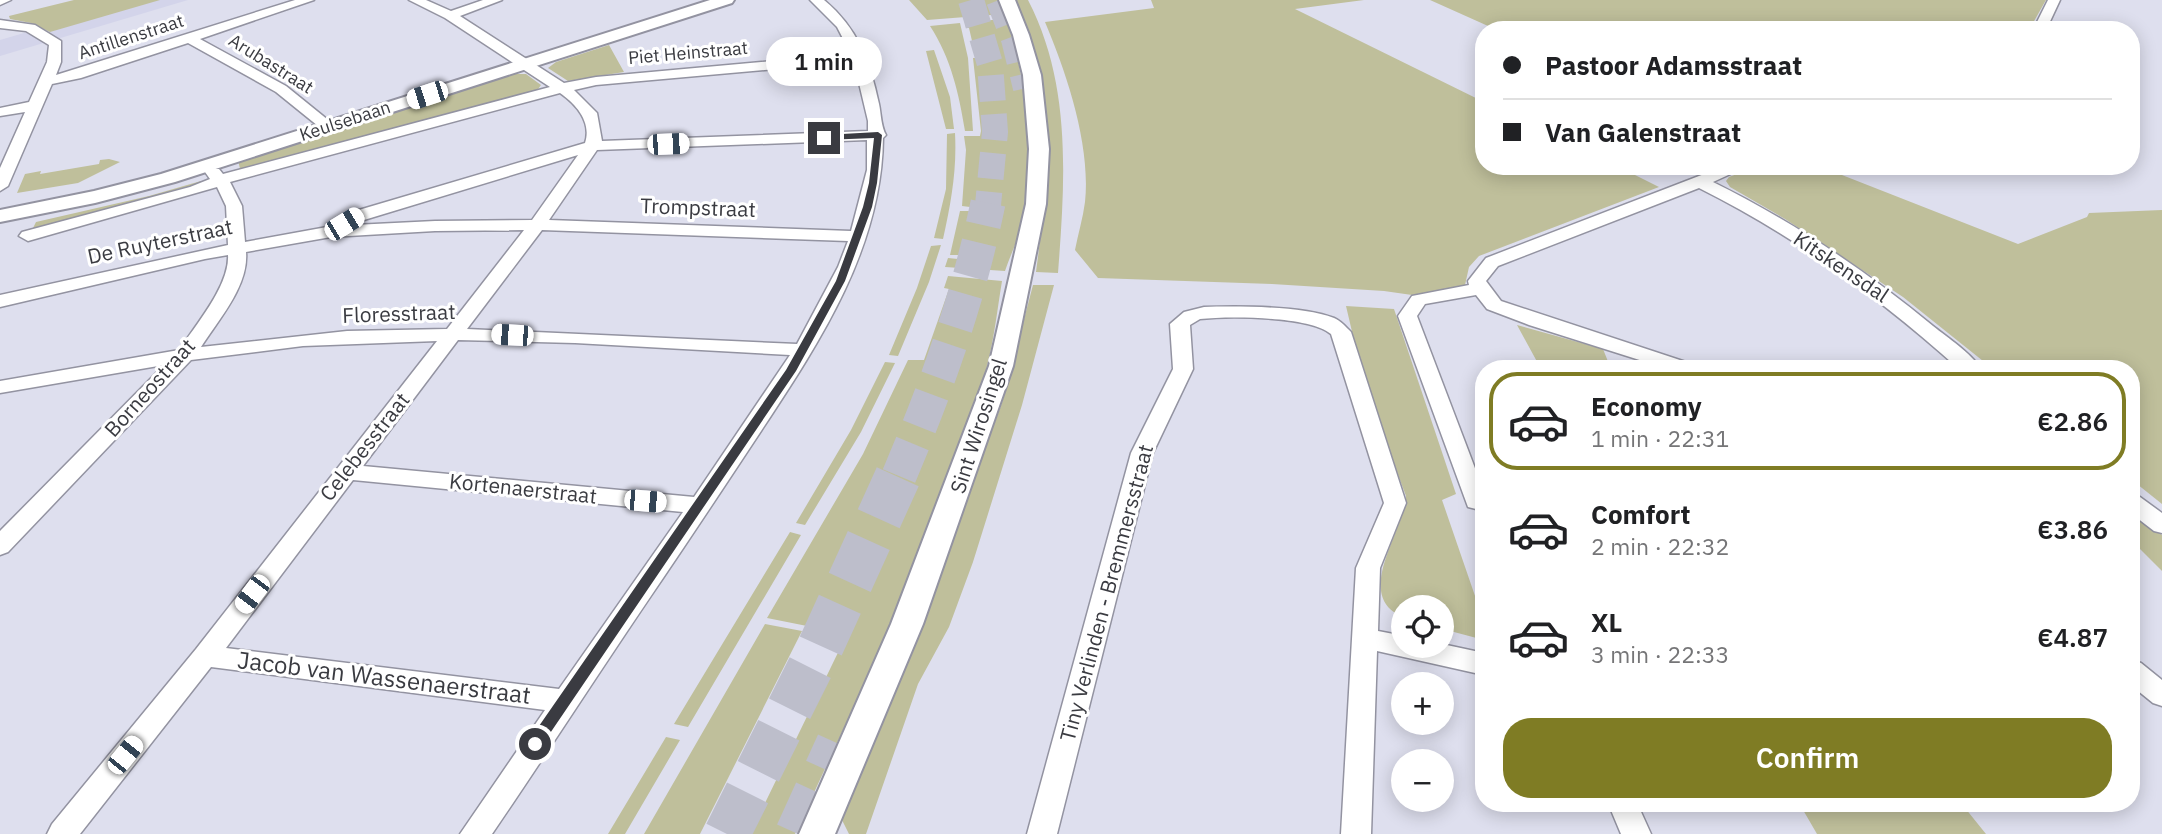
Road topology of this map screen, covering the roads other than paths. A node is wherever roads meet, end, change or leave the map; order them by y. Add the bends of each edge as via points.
1 (5, 0) edge
2 (308, 0) edge
3 (415, 0) edge
4 (496, 0) edge
5 (726, 0) edge
6 (816, 0) edge
7 (1007, 0) edge
8 (2054, 0) edge
9 (0, 1) edge
10 (450, 15) junction
11 (2044, 21) edge
12 (0, 24) edge
13 (190, 39) junction
14 (859, 57) junction
15 (525, 64) junction
16 (45, 81) junction
17 (563, 88) junction
18 (34, 106) junction
19 (0, 112) edge
20 (328, 127) junction
21 (878, 135) junction
22 (592, 146) junction
23 (207, 166) junction
24 (1715, 175) edge
25 (221, 181) junction
26 (1698, 181) junction
27 (0, 186) edge
28 (0, 216) edge
29 (537, 225) junction
30 (331, 232) junction
31 (28, 236) dead end
32 (857, 236) junction
33 (238, 248) junction
34 (1480, 289) junction
35 (0, 301) edge
36 (451, 335) junction
37 (803, 350) junction
38 (186, 354) junction
39 (1660, 360) edge
40 (1961, 360) edge
41 (0, 387) edge
42 (346, 472) junction
43 (1475, 498) edge
44 (700, 506) junction
45 (2140, 509) edge
46 (2162, 525) edge
47 (0, 546) edge
48 (1365, 638) junction
49 (205, 656) junction
50 (1475, 662) edge
51 (2140, 677) edge
52 (2162, 695) edge
53 (563, 701) junction
54 (1626, 812) edge
55 (62, 834) edge
56 (475, 834) edge
57 (817, 834) edge
58 (1042, 834) edge
59 (1356, 834) edge
60 (1636, 834) edge

1 - 9 street
2 - 13 street, Antillenstraat
3 - 10 street
4 - 10 street
5 - 15 street, Keulsebaan
6 - 14 street via 844,26
7 - 57 street, Sint Wirosingel via 1032,75 1039,149 1035,204 1001,366 907,624
8 - 11 street
10 - 15 street
12 - 16 street via 27,26 56,44
13 - 16 street, Antillenstraat
13 - 20 street, Arubastraat via 281,89
14 - 17 street, Piet Heinstraat
14 - 21 street via 871,90
15 - 17 street
15 - 20 street, Keulsebaan
16 - 18 street
17 - 22 street via 590,113
17 - 25 street, Keulsebaan
18 - 19 street
18 - 27 street
20 - 23 street, Keulsebaan
21 - 22 street, De Ruyterstraat
21 - 32 street via 873,183
22 - 29 street, Celebesstraat
22 - 30 street, De Ruyterstraat via 358,216
23 - 25 street, Borneostraat
23 - 28 street, Keulsebaan via 95,197
24 - 26 street
25 - 31 street, Keulsebaan
25 - 33 street, Borneostraat via 234,206
26 - 34 street via 1492,262 1477,281
26 - 40 street, Kitskensdal via 1736,199 1883,293
29 - 30 street, De Ruyterstraat
29 - 32 street, Trompstraat
29 - 36 street, Celebesstraat
30 - 33 street, De Ruyterstraat
32 - 37 street via 841,281
33 - 35 street, De Ruyterstraat
33 - 38 street, Borneostraat via 238,265 224,297
34 - 39 street via 1494,304 1536,321
34 - 43 street via 1419,300 1407,316
36 - 37 street, Floresstraat
36 - 38 street, Floresstraat via 345,337
36 - 42 street, Celebesstraat
37 - 44 street
38 - 41 street, Floresstraat
38 - 47 street, Borneostraat
42 - 44 street, Kortenaerstraat
42 - 49 street, Celebesstraat
44 - 53 street
45 - 46 street
48 - 50 street
48 - 58 street, Tiny Verlinden - Bremmersstraat via 1368,568 1395,503 1344,336 1328,323 1310,319 1208,313 1186,318 1179,331 1183,369 1142,453
48 - 59 street
49 - 53 street, Jacob van Wassenaerstraat
49 - 55 street, Celebesstraat
51 - 52 street
53 - 56 street
54 - 60 street

